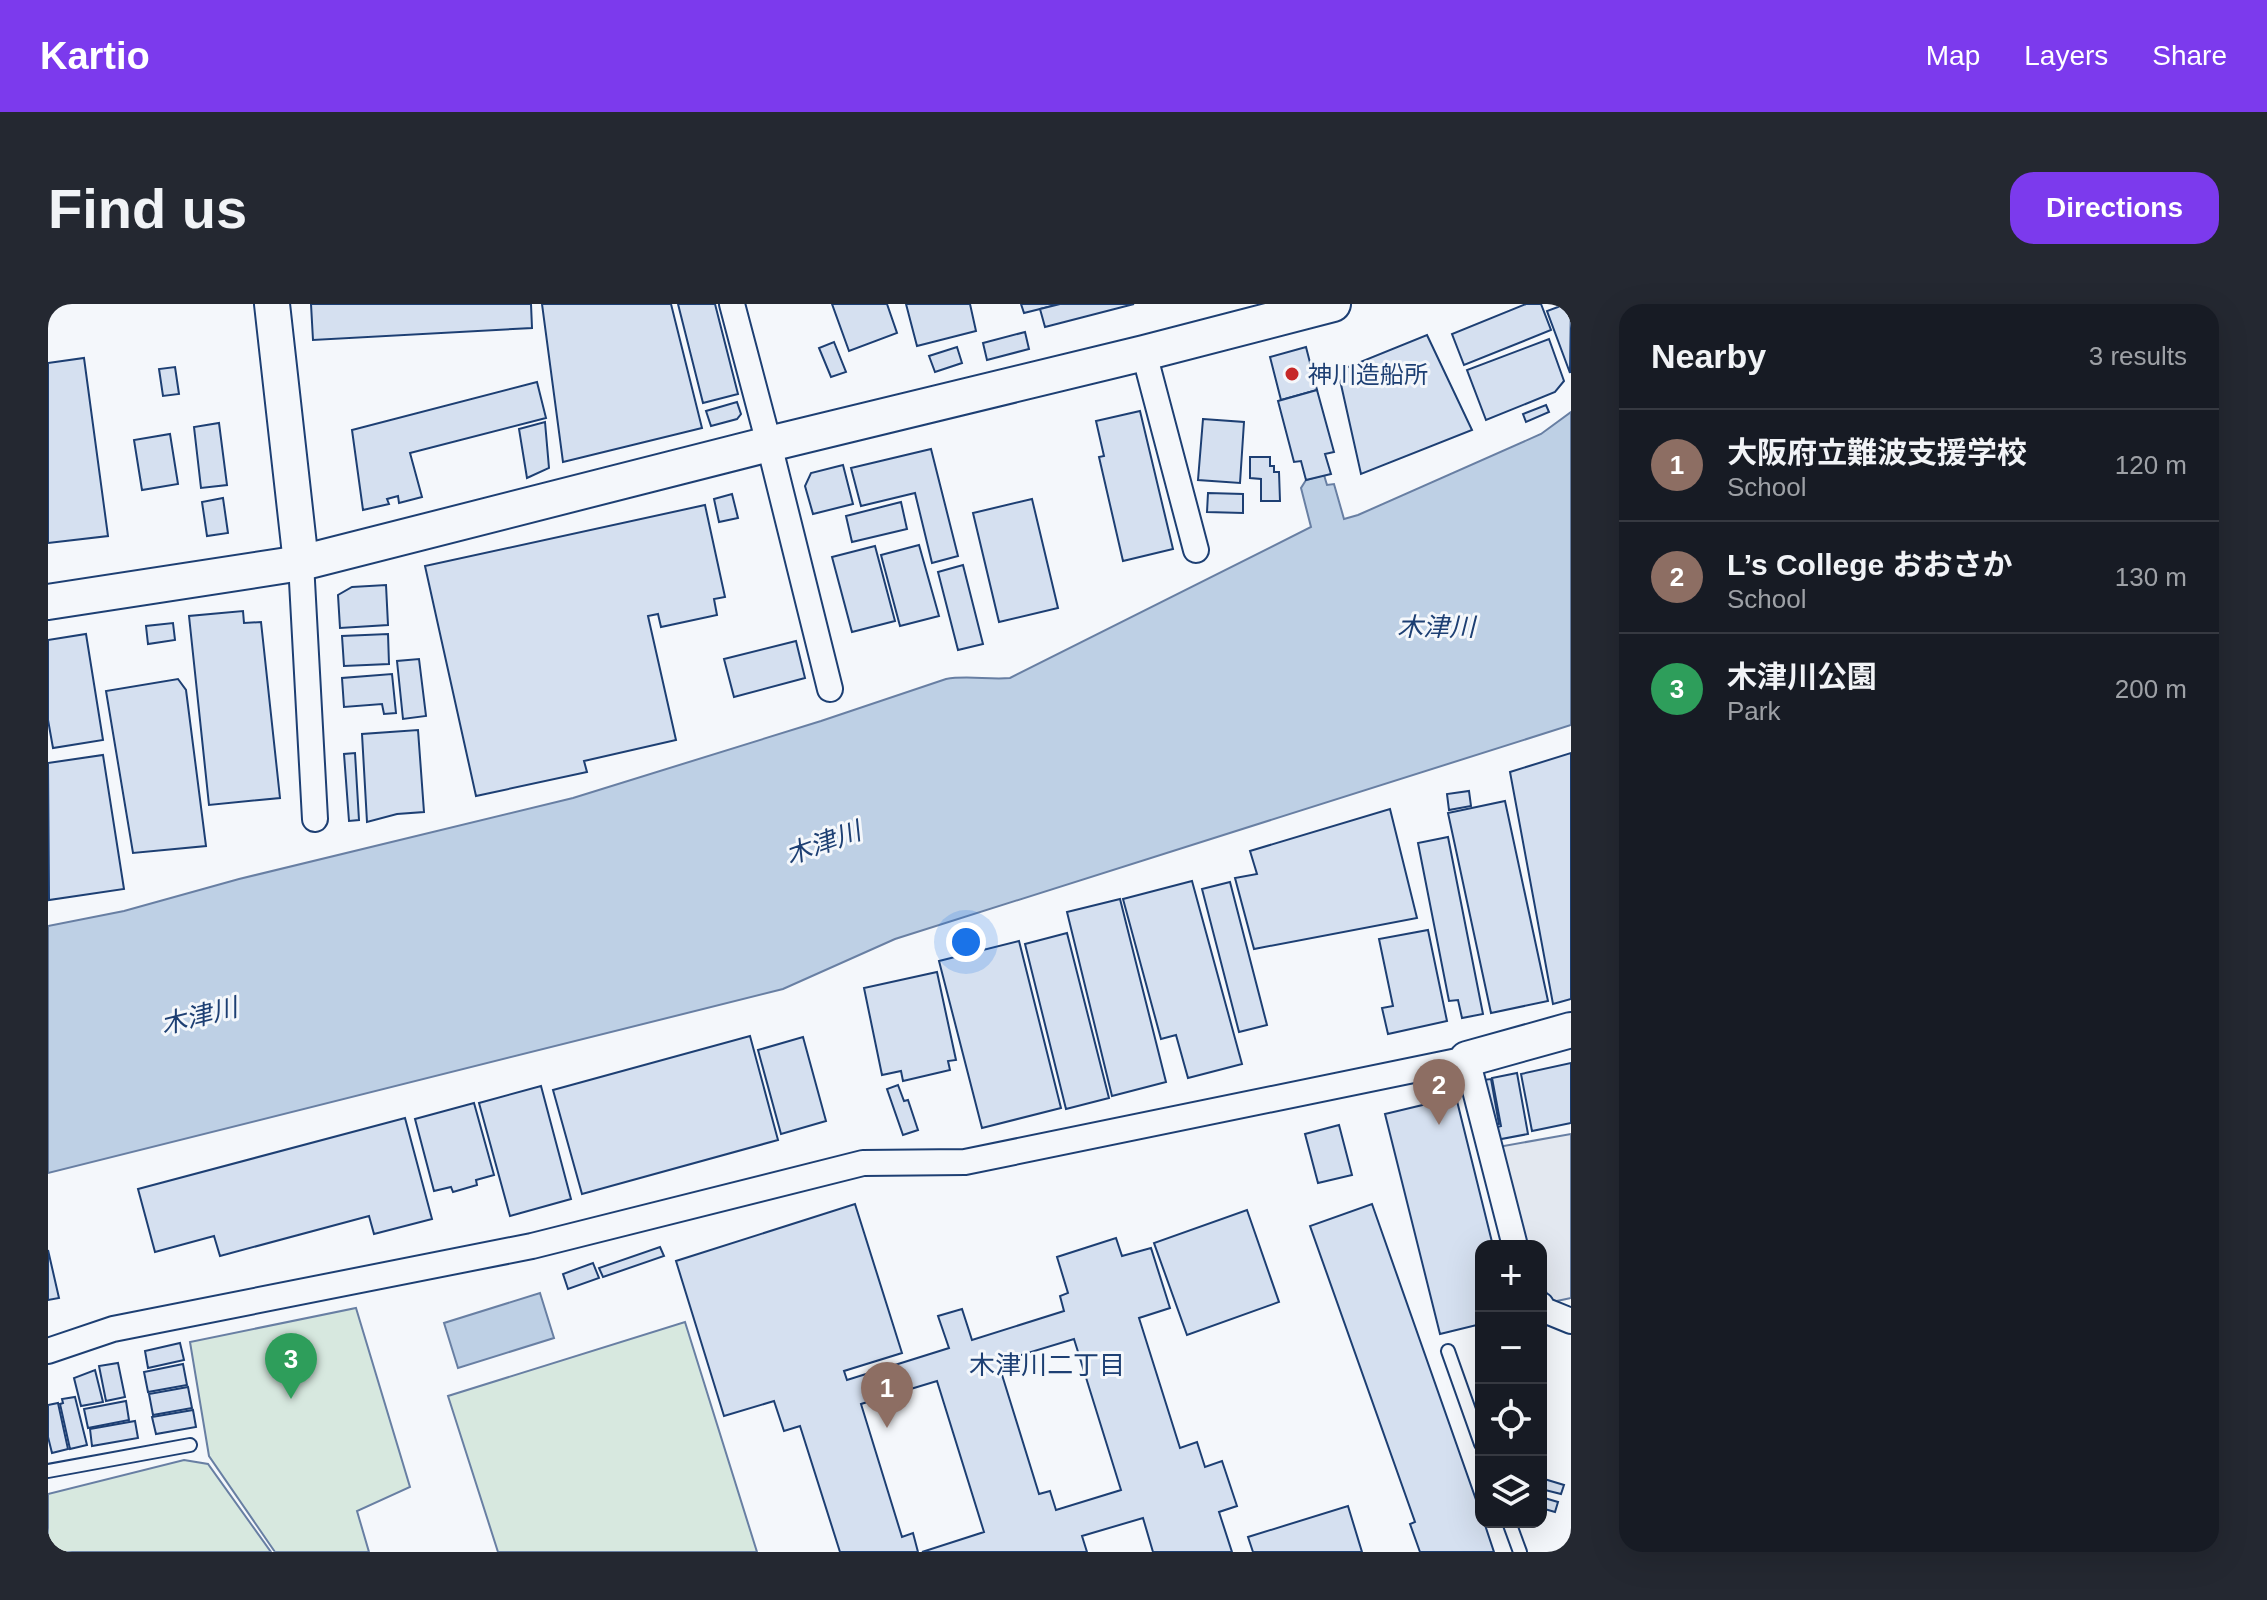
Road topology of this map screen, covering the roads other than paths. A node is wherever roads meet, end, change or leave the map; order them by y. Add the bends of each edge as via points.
1 (272, 304) edge
2 (732, 304) edge
3 (1333, 304) edge
4 (1144, 353) junction
5 (769, 444) junction
6 (1196, 550) dead end
7 (301, 563) junction
8 (48, 602) edge
9 (830, 689) dead end
10 (315, 819) dead end
11 (1571, 1030) edge
12 (1467, 1059) junction
13 (1513, 1240) edge
14 (1547, 1311) edge
15 (1571, 1321) edge
16 (48, 1351) edge
17 (1448, 1351) dead end
18 (1475, 1427) edge
19 (190, 1445) dead end
20 (48, 1471) edge
21 (1511, 1528) edge
22 (1520, 1552) edge

1 - 7 street
2 - 5 street
3 - 4 street
4 - 5 street
4 - 6 street
5 - 7 street
5 - 9 street
7 - 8 street
7 - 10 street
11 - 12 street
12 - 13 street
12 - 16 street via 965,1162 863,1163 532,1246 113,1329
14 - 15 street
17 - 18 lane
19 - 20 lane
21 - 22 lane

